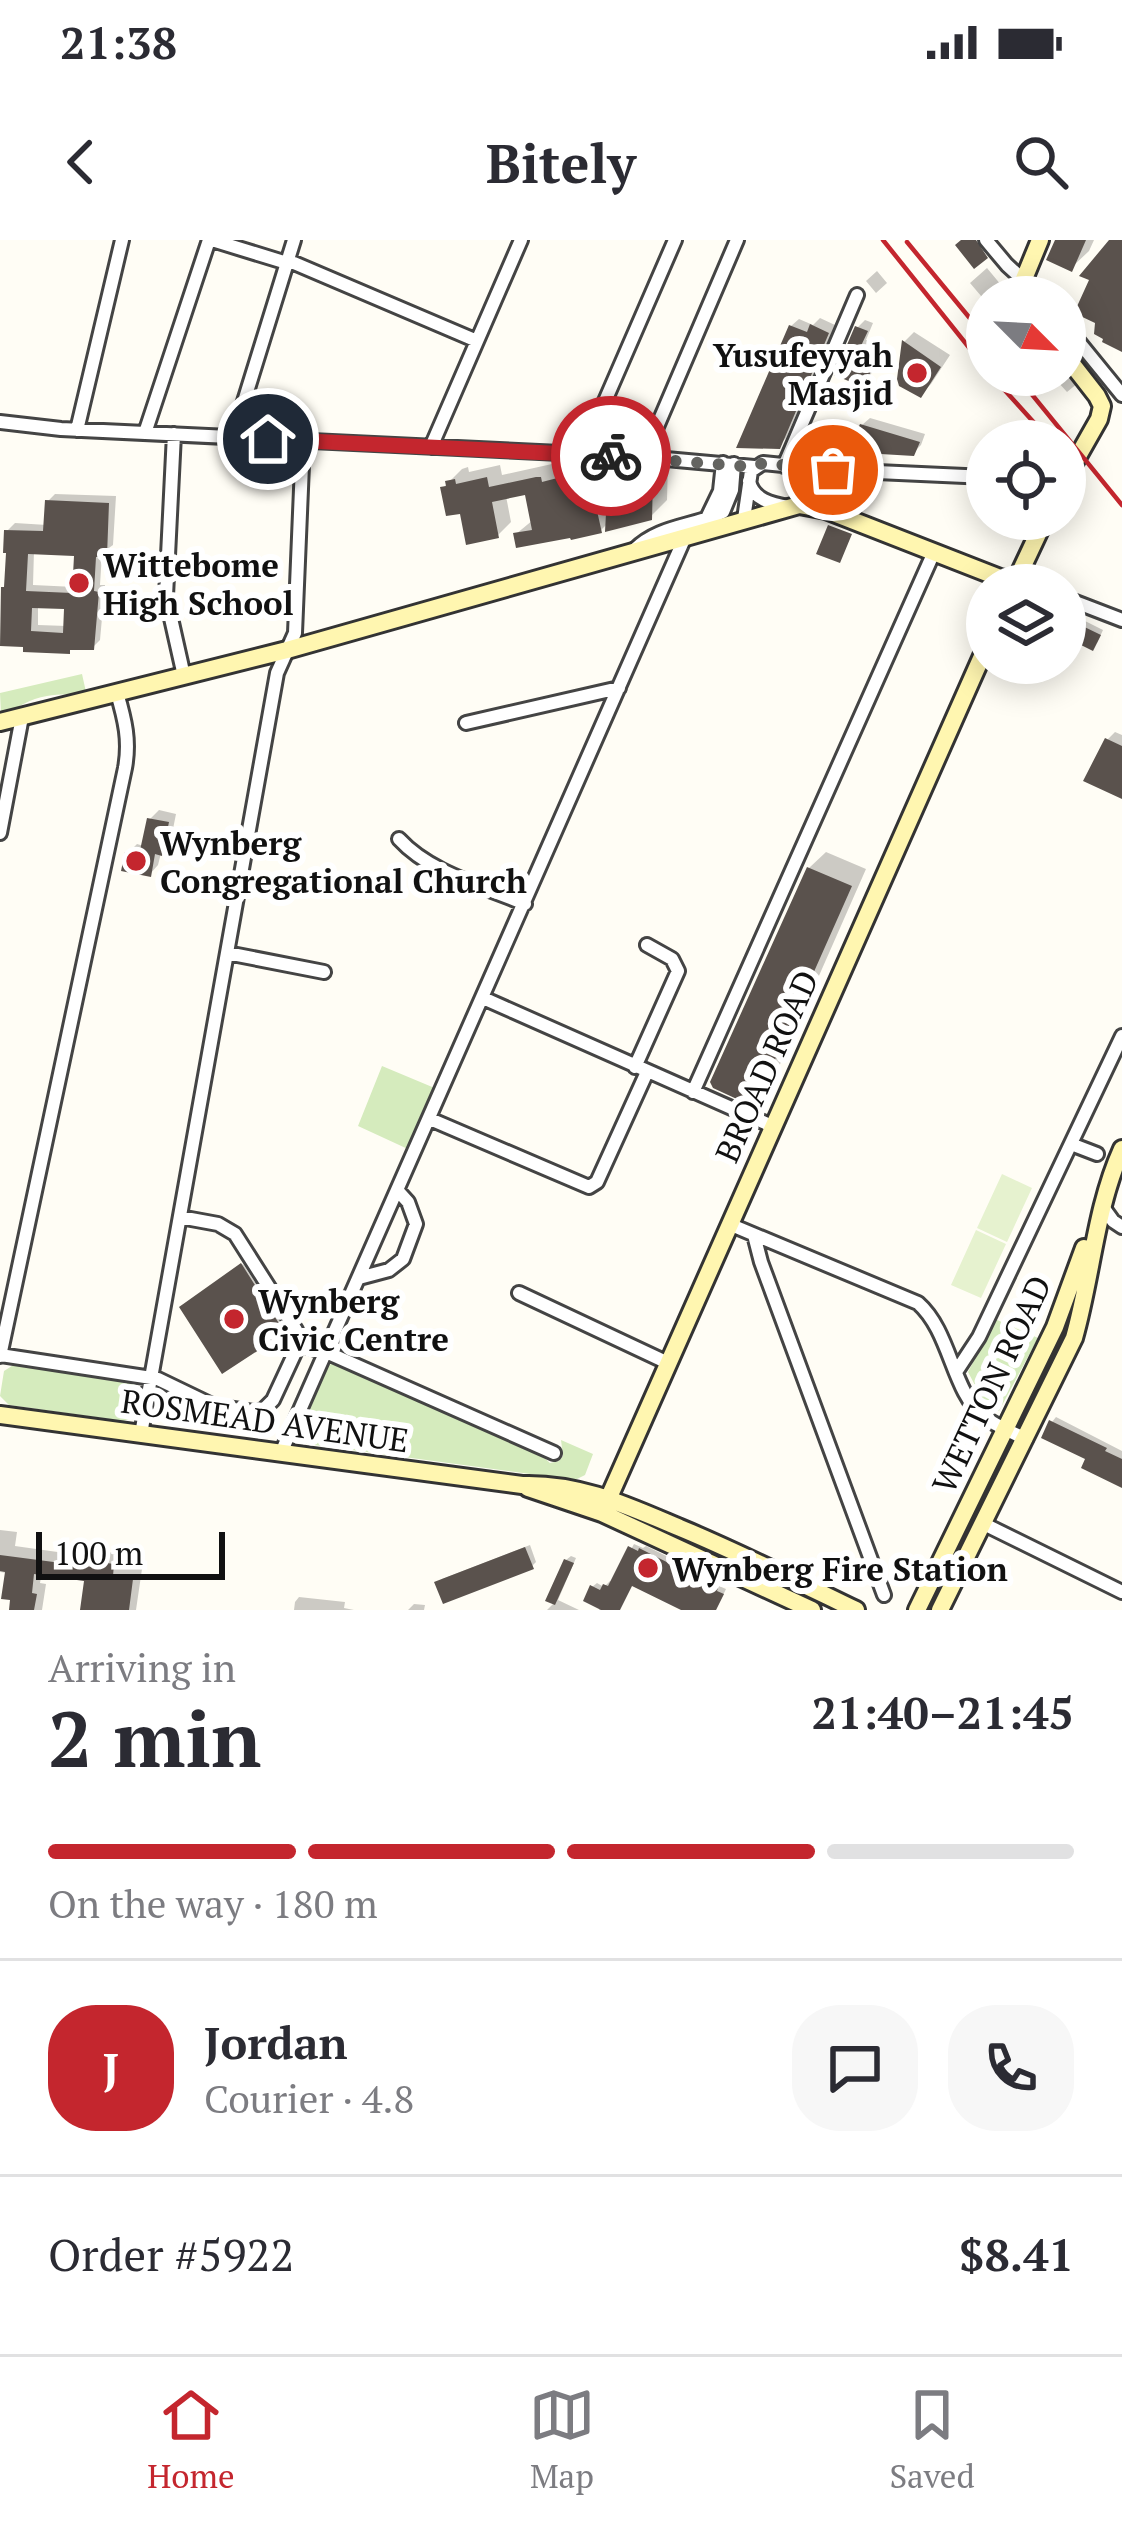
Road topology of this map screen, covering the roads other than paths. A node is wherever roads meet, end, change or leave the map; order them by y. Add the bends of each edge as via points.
1 (122, 240) edge
2 (211, 240) edge
3 (294, 240) edge
4 (520, 240) edge
5 (675, 240) edge
6 (737, 240) edge
7 (986, 240) edge
8 (1040, 240) edge
9 (287, 263) junction
10 (1014, 276) edge
11 (1026, 276) edge
12 (857, 295) dead end
13 (477, 341) junction
14 (1086, 351) edge
15 (1122, 372) edge
16 (1086, 382) edge
17 (1119, 391) edge
18 (0, 422) edge
19 (77, 430) junction
20 (145, 433) junction
21 (174, 434) junction
22 (233, 437) junction
23 (302, 441) junction
24 (1086, 441) edge
25 (431, 447) junction
26 (582, 454) junction
27 (644, 458) junction
28 (729, 464) junction
29 (784, 466) junction
30 (751, 473) junction
31 (966, 476) edge
32 (790, 507) junction
33 (745, 519) junction
34 (685, 537) junction
35 (633, 551) junction
36 (934, 553) junction
37 (966, 565) edge
38 (1086, 606) edge
39 (1122, 620) edge
40 (287, 650) junction
41 (184, 676) junction
42 (970, 684) edge
43 (620, 688) junction
44 (117, 693) junction
45 (22, 717) junction
46 (0, 722) edge
47 (466, 723) dead end
48 (0, 833) edge
49 (399, 839) dead end
50 (525, 904) junction
51 (647, 945) dead end
52 (227, 952) junction
53 (324, 972) dead end
54 (483, 998) junction
55 (1122, 1036) edge
56 (641, 1069) junction
57 (693, 1092) junction
58 (430, 1119) junction
59 (772, 1126) junction
60 (1071, 1144) junction
61 (1122, 1149) edge
62 (1097, 1154) dead end
63 (1109, 1180) junction
64 (398, 1190) junction
65 (1103, 1206) junction
66 (180, 1217) junction
67 (729, 1224) junction
68 (1122, 1228) edge
69 (1096, 1231) junction
70 (754, 1235) junction
71 (359, 1278) junction
72 (519, 1293) dead end
73 (299, 1344) junction
74 (326, 1352) junction
75 (0, 1356) edge
76 (668, 1363) junction
77 (956, 1372) junction
78 (151, 1378) junction
79 (0, 1415) edge
80 (1006, 1429) junction
81 (141, 1434) junction
82 (1026, 1439) junction
83 (281, 1453) junction
84 (554, 1453) dead end
85 (606, 1505) junction
86 (982, 1523) junction
87 (1122, 1592) edge
88 (884, 1594) dead end
89 (812, 1610) edge
90 (856, 1610) edge
91 (917, 1610) edge
92 (940, 1610) edge

1 - 19 street
2 - 9 street
2 - 20 street
3 - 9 street
4 - 13 street
5 - 26 street
6 - 27 street
7 - 10 street
8 - 11 street
9 - 13 street
9 - 22 street
12 - 29 street
13 - 25 street
14 - 17 street
15 - 17 street
16 - 24 street via 1102,406
18 - 19 street
19 - 20 street
20 - 21 street
21 - 22 street
21 - 41 street via 166,608
22 - 23 street
23 - 25 street
23 - 40 street via 295,633
25 - 26 street
26 - 27 street
27 - 28 street
28 - 30 street
28 - 35 street via 726,508
29 - 30 street via 763,463
29 - 31 street
30 - 32 street via 760,498
30 - 33 street
32 - 33 street
32 - 36 street via 816,507
33 - 34 street
34 - 35 street
34 - 43 street
35 - 40 street
36 - 37 street
36 - 57 street
38 - 39 street
40 - 41 street
40 - 52 street
41 - 44 street
42 - 59 street, BROAD ROAD
43 - 47 street
43 - 50 street
44 - 45 street
44 - 75 street via 129,747
45 - 46 street
45 - 48 street
49 - 50 street via 433,865
50 - 54 street
51 - 56 street via 678,971
52 - 53 street
52 - 66 street
54 - 56 street
54 - 58 street
55 - 60 street
56 - 57 street
56 - 58 street via 594,1186
57 - 59 street
58 - 64 street
59 - 67 street, BROAD ROAD
60 - 62 street
60 - 77 street
61 - 63 street, WETTON ROAD
63 - 65 street, WETTON ROAD
63 - 80 street, WETTON ROAD via 1055,1327
64 - 71 street
64 - 71 street via 416,1224 403,1258
65 - 68 street
65 - 69 street, WETTON ROAD
66 - 73 street via 235,1234
66 - 78 street
67 - 70 street
67 - 76 street, BROAD ROAD
68 - 69 street
69 - 82 street, WETTON ROAD via 1074,1338
70 - 77 street via 918,1303
70 - 88 street
71 - 74 street
72 - 76 street
73 - 74 street
73 - 78 street, ROSMEAD AVENUE via 273,1400 258,1412 214,1406
74 - 83 street
74 - 84 street
75 - 78 street, ROSMEAD AVENUE
76 - 85 street, BROAD ROAD
77 - 80 street via 978,1412
78 - 81 street
79 - 81 street, ROSMEAD AVENUE
80 - 82 street
80 - 91 street, WETTON ROAD
81 - 83 street, ROSMEAD AVENUE
82 - 86 street, WETTON ROAD
83 - 85 street, ROSMEAD AVENUE via 550,1484
85 - 89 street, ROSMEAD AVENUE
85 - 90 street, ROSMEAD AVENUE via 718,1544
86 - 87 street
86 - 92 street, WETTON ROAD

